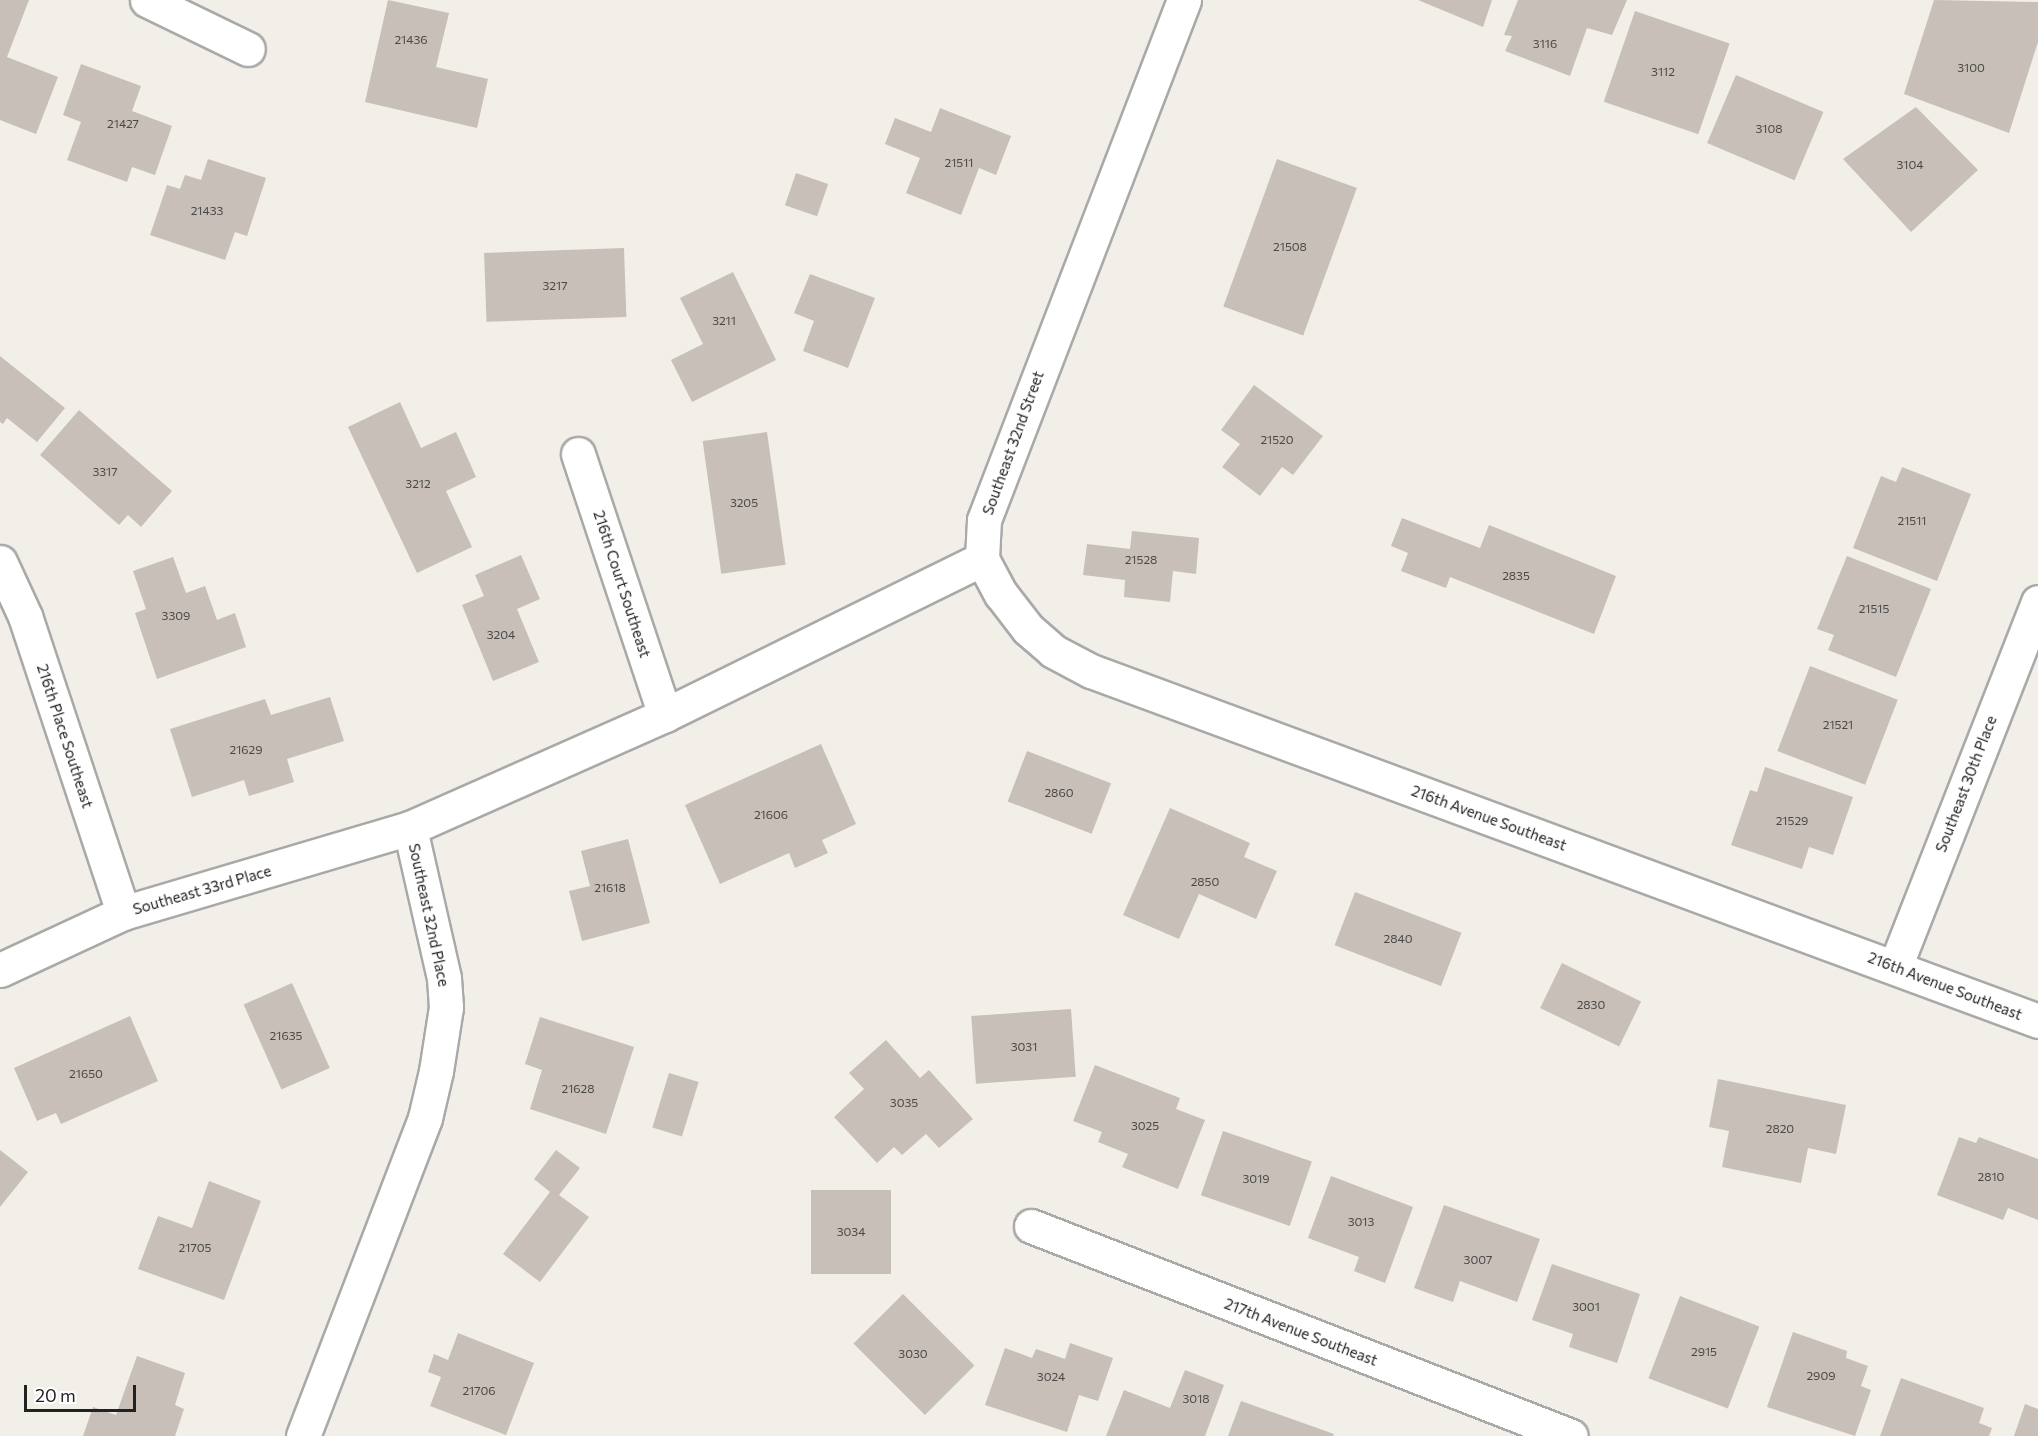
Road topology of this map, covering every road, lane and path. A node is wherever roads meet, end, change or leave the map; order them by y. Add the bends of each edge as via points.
1 (147, 0) edge
2 (1184, 0) edge
3 (248, 49) dead end
4 (578, 454) dead end
5 (982, 559) junction
6 (0, 562) edge
7 (2038, 602) edge
8 (665, 715) junction
9 (410, 828) junction
10 (123, 913) junction
11 (1895, 967) junction
12 (0, 970) edge
13 (2038, 1021) edge
14 (1031, 1226) dead end
15 (1531, 1429) edge
16 (303, 1436) edge
17 (1571, 1436) edge

1 - 3 street
2 - 5 street, Southeast 32nd Street via 996,483 984,520
4 - 8 street, 216th Court Southeast
5 - 8 street
5 - 11 street, 216th Avenue Southeast via 1001,594 1028,629 1053,651 1091,671
6 - 10 street, 216th Place Southeast via 25,615
7 - 11 street, Southeast 30th Place
8 - 9 street, Southeast 32nd Place
9 - 10 street, Southeast 33rd Place
9 - 16 street, Southeast 32nd Place via 444,978 446,1007 436,1071 424,1118
10 - 12 street, Southeast 33rd Place
11 - 13 street, 216th Avenue Southeast
14 - 15 street, 217th Avenue Southeast
15 - 17 street, 217th Avenue Southeast

